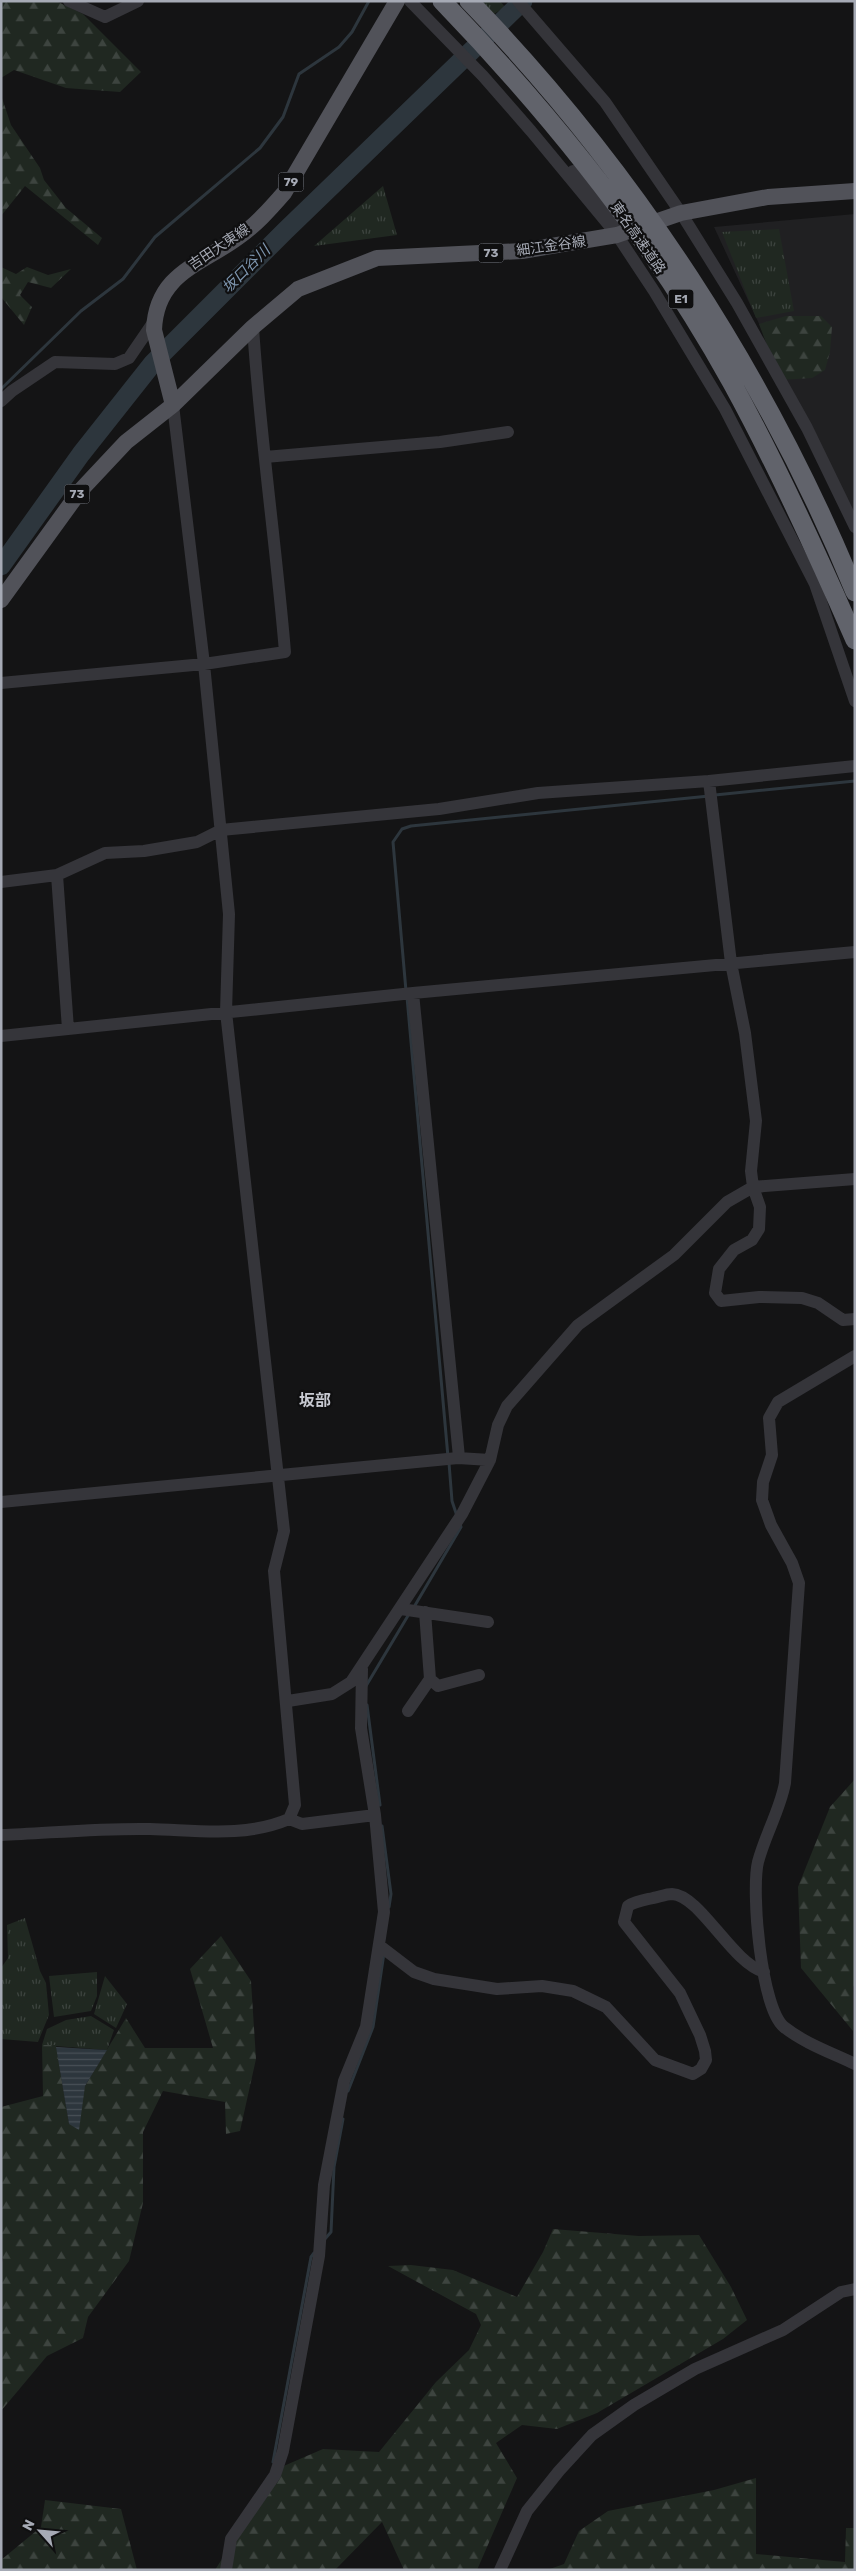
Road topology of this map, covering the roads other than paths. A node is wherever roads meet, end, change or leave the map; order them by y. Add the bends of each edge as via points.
1 (69, 1) edge
2 (138, 1) edge
3 (397, 1) edge
4 (410, 1) edge
5 (421, 1) edge
6 (442, 1) edge
7 (468, 1) edge
8 (518, 1) edge
9 (484, 72) junction
10 (855, 191) edge
11 (681, 213) junction
12 (622, 234) junction
13 (154, 325) junction
14 (253, 327) junction
15 (171, 399) junction
16 (1, 401) edge
17 (508, 432) dead end
18 (265, 458) junction
19 (855, 527) edge
20 (855, 592) edge
21 (1, 600) edge
22 (855, 640) edge
23 (204, 664) junction
24 (1, 683) edge
25 (855, 701) edge
26 (855, 766) edge
27 (710, 785) junction
28 (222, 830) junction
29 (57, 875) junction
30 (1, 882) edge
31 (855, 952) edge
32 (731, 964) junction
33 (412, 993) junction
34 (226, 1012) junction
35 (68, 1029) junction
36 (1, 1036) edge
37 (855, 1179) edge
38 (753, 1187) junction
39 (855, 1319) edge
40 (855, 1356) edge
41 (459, 1457) junction
42 (490, 1460) junction
43 (278, 1476) junction
44 (1, 1502) edge
45 (402, 1609) junction
46 (422, 1612) junction
47 (488, 1622) dead end
48 (362, 1669) junction
49 (479, 1675) dead end
50 (430, 1679) junction
51 (288, 1701) junction
52 (408, 1711) dead end
53 (375, 1815) junction
54 (289, 1819) junction
55 (1, 1835) edge
56 (383, 1949) junction
57 (764, 1972) junction
58 (855, 2064) edge
59 (855, 2289) edge
60 (226, 2570) edge
61 (500, 2570) edge

1 - 2 street via 105,17
3 - 13 main road, 吉田大東線 / 79 via 284,193 237,239 177,275 162,300
4 - 9 street
5 - 9 street
6 - 22 highway, 東名高速道路 / E1, bridge via 494,54 538,106 631,226 687,309 732,382 784,482
7 - 20 highway, 東名高速道路 / E1, bridge via 612,166 679,262 778,428
8 - 11 street via 605,102
9 - 12 street
10 - 11 main road, 細江金谷線 / 73 via 768,197
11 - 12 main road, 細江金谷線 / 73
11 - 19 street via 737,303 807,428
12 - 14 main road, 細江金谷線 / 73 via 522,251 377,258 298,289
12 - 25 street via 739,435 815,584
13 - 15 main road
13 - 16 street via 129,358 115,364 55,362
14 - 15 main road, 細江金谷線 / 73
14 - 18 street
15 - 21 main road, 73 via 80,491
15 - 23 street
17 - 18 street via 440,442
18 - 23 street via 285,652
23 - 24 street
23 - 28 street
26 - 27 street
27 - 28 street via 538,794 439,809
27 - 32 street
28 - 29 street via 196,842 105,853
28 - 34 street via 229,914
29 - 30 street
29 - 35 street
31 - 32 street
32 - 33 street
32 - 38 street via 746,1033 756,1121 751,1171
33 - 34 street
33 - 41 street
34 - 35 street
34 - 43 street
35 - 36 street
37 - 38 street
38 - 39 street via 760,1207 758,1229 752,1240 734,1250 719,1269 715,1293 721,1301 759,1297 802,1298 818,1303 843,1320
38 - 42 street via 726,1202 674,1255 578,1325 507,1406 498,1425
40 - 57 street via 778,1402 769,1418 772,1454 763,1482 762,1500 799,1583 785,1783 758,1862 755,1890 755,1920
41 - 42 street
41 - 43 street
42 - 45 street via 462,1514
43 - 44 street
43 - 51 street via 284,1531 274,1571
45 - 46 street
45 - 48 street
46 - 47 street
46 - 50 street
48 - 51 street via 351,1682 332,1694
48 - 53 street via 362,1728
49 - 50 street via 438,1686
50 - 52 street
51 - 54 street via 296,1805
53 - 54 street via 302,1824
53 - 56 street via 384,1912
54 - 55 street via 276,1824 212,1833 149,1829
56 - 57 street via 414,1972 434,1979 497,1989 542,1986 573,1991 606,2007 655,2060 693,2074 706,2060 700,2035 680,1994 624,1922 628,1906 673,1894 682,1898 696,1908 745,1962
56 - 60 street via 366,2028 344,2081 324,2185 319,2256 283,2451 275,2475 231,2539
57 - 58 street via 776,2016 784,2026
59 - 61 street via 841,2292 783,2330 695,2369 634,2405 592,2436 527,2511

